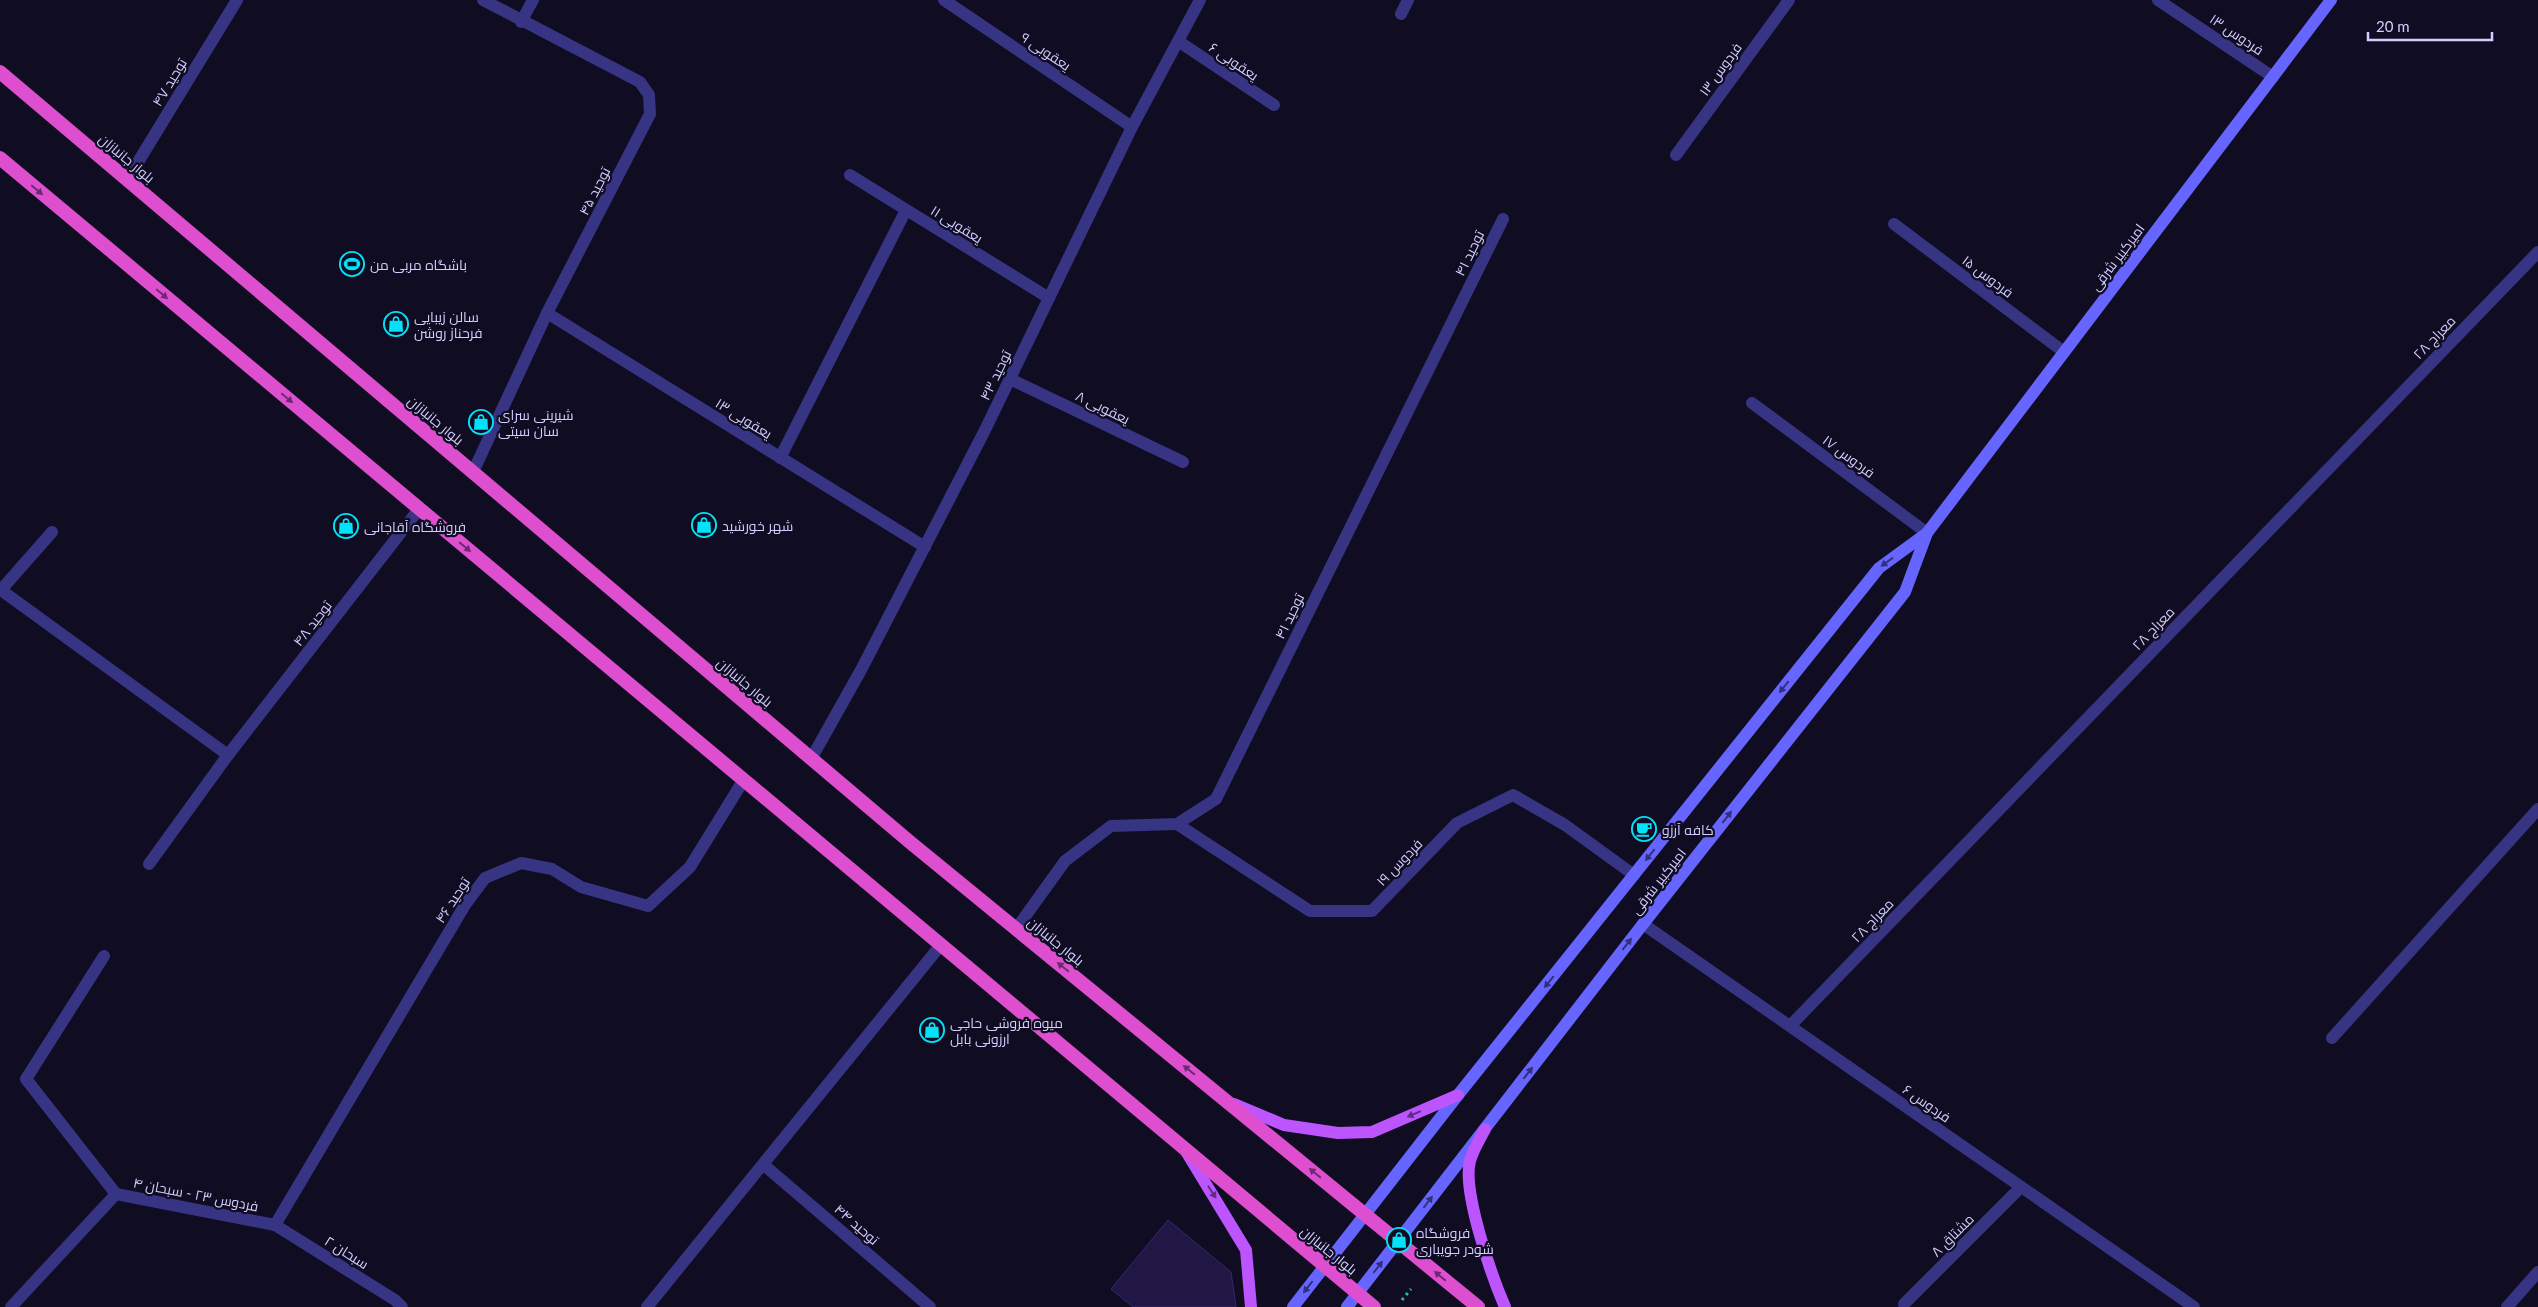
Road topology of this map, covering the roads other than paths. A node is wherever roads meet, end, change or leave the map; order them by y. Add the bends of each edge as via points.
1 (237, 0) edge
2 (483, 0) edge
3 (533, 0) edge
4 (944, 0) edge
5 (1200, 0) edge
6 (1408, 0) edge
7 (1789, 0) edge
8 (2158, 0) edge
9 (2331, 0) edge
10 (1401, 14) dead end
11 (521, 22) junction
12 (1178, 41) junction
13 (0, 72) edge
14 (2273, 77) junction
15 (1274, 105) dead end
16 (1132, 127) junction
17 (1676, 155) dead end
18 (0, 158) edge
19 (850, 175) dead end
20 (128, 180) junction
21 (906, 210) junction
22 (1502, 219) dead end
23 (1894, 224) dead end
24 (2538, 252) edge
25 (1049, 298) junction
26 (547, 313) junction
27 (2064, 352) junction
28 (1010, 379) junction
29 (1752, 403) dead end
30 (780, 458) junction
31 (1183, 462) dead end
32 (473, 472) junction
33 (419, 509) junction
34 (52, 532) dead end
35 (1927, 533) junction
36 (925, 547) junction
37 (0, 590) edge
38 (228, 755) junction
39 (811, 759) junction
40 (743, 781) junction
41 (2538, 810) edge
42 (1176, 824) junction
43 (149, 864) dead end
44 (1634, 875) junction
45 (1643, 924) junction
46 (1016, 928) junction
47 (940, 946) junction
48 (104, 956) dead end
49 (1790, 1026) junction
50 (2332, 1038) dead end
51 (1458, 1095) junction
52 (1226, 1100) junction
53 (1485, 1129) junction
54 (1186, 1151) junction
55 (764, 1165) junction
56 (2022, 1187) junction
57 (116, 1194) junction
58 (1366, 1214) junction
59 (276, 1225) junction
60 (1399, 1240) junction
61 (1324, 1267) junction
62 (2538, 1272) edge
63 (1357, 1293) junction
64 (1904, 1304) dead end
65 (11, 1307) edge
66 (402, 1307) edge
67 (647, 1307) edge
68 (930, 1307) edge
69 (1250, 1307) edge
70 (1293, 1307) edge
71 (1347, 1307) edge
72 (1374, 1307) edge
73 (1478, 1307) edge
74 (1505, 1307) edge
75 (2194, 1307) edge
76 (2507, 1307) edge

1 - 20 street, توحید ۴۷
2 - 11 street, توحید ۴۵
3 - 11 street
4 - 16 street, یعقوبی ۹
5 - 12 street, توحید ۴۳
6 - 10 street
7 - 17 street, فردوس ۱۳
8 - 14 street, فردوس ۱۳
9 - 14 main road, امیرکبیر شرقی
11 - 26 street, توحید ۴۵ via 640,82 649,95 650,114
12 - 15 street, یعقوبی ۶
12 - 16 street, توحید ۴۳
13 - 20 highway, بلوار جانبازان
14 - 27 main road, امیرکبیر شرقی
16 - 25 street, توحید ۴۳
18 -> 33 highway, بلوار جانبازان
19 - 21 street, یعقوبی ۱۱
20 - 32 highway, بلوار جانبازان
21 - 25 street, یعقوبی ۱۱
21 - 30 street
22 - 42 street, توحید ۴۱ via 1216,799
23 - 27 street, فردوس ۱۵
24 - 49 street, معراج ۲۸
25 - 28 street, توحید ۴۳
26 - 30 street, یعقوبی ۱۳
26 - 32 street, توحید ۴۵
27 - 35 main road, امیرکبیر شرقی
28 - 31 street, یعقوبی ۸
28 - 36 street, توحید ۴۳
29 - 35 street, فردوس ۱۷
30 - 36 street, یعقوبی ۱۳
32 - 39 highway, بلوار جانبازان
33 - 38 street, توحید ۴۸
33 -> 40 highway, بلوار جانبازان
34 - 37 street
35 -> 44 main road, امیرکبیر شرقی via 1879,568
45 -> 35 main road, امیرکبیر شرقی via 1905,592
36 - 39 street, توحید ۴۳
37 - 38 street
38 - 43 street, توحید ۴۸
39 - 46 highway, بلوار جانبازان
40 - 47 highway, بلوار جانبازان
40 - 59 street, توحید ۴۶ via 690,867 648,906 581,887 552,869 521,863 485,878 465,905
41 - 50 street
42 - 44 street, فردوس ۱۹ via 1310,911 1372,911 1457,823 1513,795 1564,825
42 - 46 street via 1111,826 1065,861
44 -> 51 main road, امیرکبیر شرقی
45 - 49 street, فردوس ۶
53 -> 45 main road, امیرکبیر شرقی
52 -> 46 highway, بلوار جانبازان
47 - 54 highway, بلوار جانبازان
47 - 55 street
48 - 57 street via 26,1079
49 - 56 street, فردوس ۶
51 -> 52 main road via 1372,1132 1338,1133 1284,1125
51 - 58 main road, امیرکبیر شرقی
58 -> 52 highway, بلوار جانبازان
60 -> 53 main road, امیرکبیر شرقی
53 - 74 main road via 1470,1161 1470,1186 1490,1273
54 - 61 highway, بلوار جانبازان
54 -> 69 main road via 1246,1250
55 - 67 street
55 - 68 street, توحید ۴۴
56 - 64 street, مشتاق ۸
56 - 75 street, فردوس ۶
57 - 59 street, فردوس ۲۳ - سبحان ۴
57 - 65 street, فردوس ۲۳ - سبحان ۴
58 - 60 highway, بلوار جانبازان
58 - 61 main road, امیرکبیر شرقی
59 - 66 street, سبحان ۲
63 -> 60 main road, امیرکبیر شرقی
73 -> 60 highway, بلوار جانبازان
61 - 63 highway, بلوار جانبازان
61 -> 70 main road, امیرکبیر شرقی
62 - 76 street
63 - 71 main road, امیرکبیر شرقی
63 - 72 highway, بلوار جانبازان

